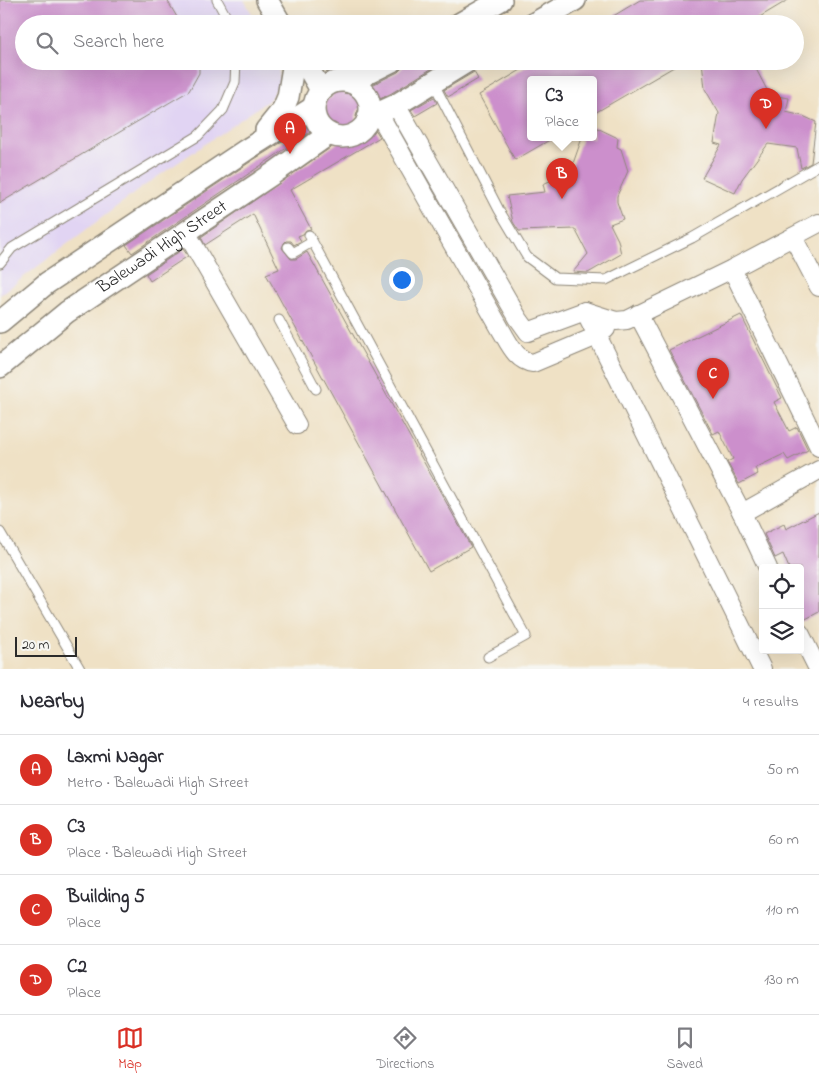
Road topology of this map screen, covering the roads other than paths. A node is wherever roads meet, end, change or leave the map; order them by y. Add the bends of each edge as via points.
1 (217, 0) edge
2 (267, 0) edge
3 (501, 0) edge
4 (575, 0) edge
5 (225, 15) edge
6 (276, 15) edge
7 (475, 15) edge
8 (549, 15) edge
9 (236, 70) edge
10 (293, 70) edge
11 (307, 70) edge
12 (374, 70) edge
13 (453, 70) edge
14 (350, 82) junction
15 (433, 82) junction
16 (318, 98) junction
17 (381, 112) junction
18 (329, 134) junction
19 (246, 150) junction
20 (819, 165) edge
21 (819, 223) edge
22 (186, 232) junction
23 (793, 237) junction
24 (288, 246) dead end
25 (0, 263) edge
26 (732, 269) junction
27 (819, 287) edge
28 (585, 311) junction
29 (638, 314) junction
30 (279, 320) dead end
31 (616, 321) junction
32 (0, 322) edge
33 (528, 332) junction
34 (597, 336) junction
35 (526, 362) junction
36 (0, 367) edge
37 (316, 388) dead end
38 (297, 425) dead end
39 (819, 448) edge
40 (819, 470) edge
41 (742, 513) junction
42 (0, 532) edge
43 (766, 564) edge
44 (804, 642) edge
45 (488, 658) dead end
46 (80, 669) edge
47 (762, 669) edge
48 (818, 669) edge

1 - 5 lane
2 - 6 street
3 - 7 street
4 - 8 street
9 - 25 lane via 235,82 223,110 198,136 12,248
10 - 19 street via 283,109
11 - 16 street
12 - 14 street
13 - 15 street
14 - 16 street, Balewadi High Street via 335,82
14 - 17 street via 364,93 370,110
15 - 17 street
15 - 20 lane via 527,257 554,278 606,280 692,238
16 - 18 street via 318,122
16 - 19 street, Balewadi High Street
17 - 18 street via 352,135
17 - 33 street
17 - 35 street via 501,330 518,357
18 - 22 street, Balewadi High Street
19 - 32 street, Balewadi High Street via 48,283
21 - 23 street
22 - 36 street, Balewadi High Street via 67,312
22 - 38 street
23 - 26 street
23 - 27 street
24 - 45 lane via 293,253 310,238 526,636
26 - 29 street
26 - 39 street
28 - 31 street
28 - 33 street
28 - 34 street
29 - 31 street
29 - 41 street
30 - 37 lane
31 - 34 street
33 - 35 street
34 - 35 street via 532,363
34 - 47 street
40 - 41 street
41 - 43 street
42 - 46 lane
44 - 48 street

